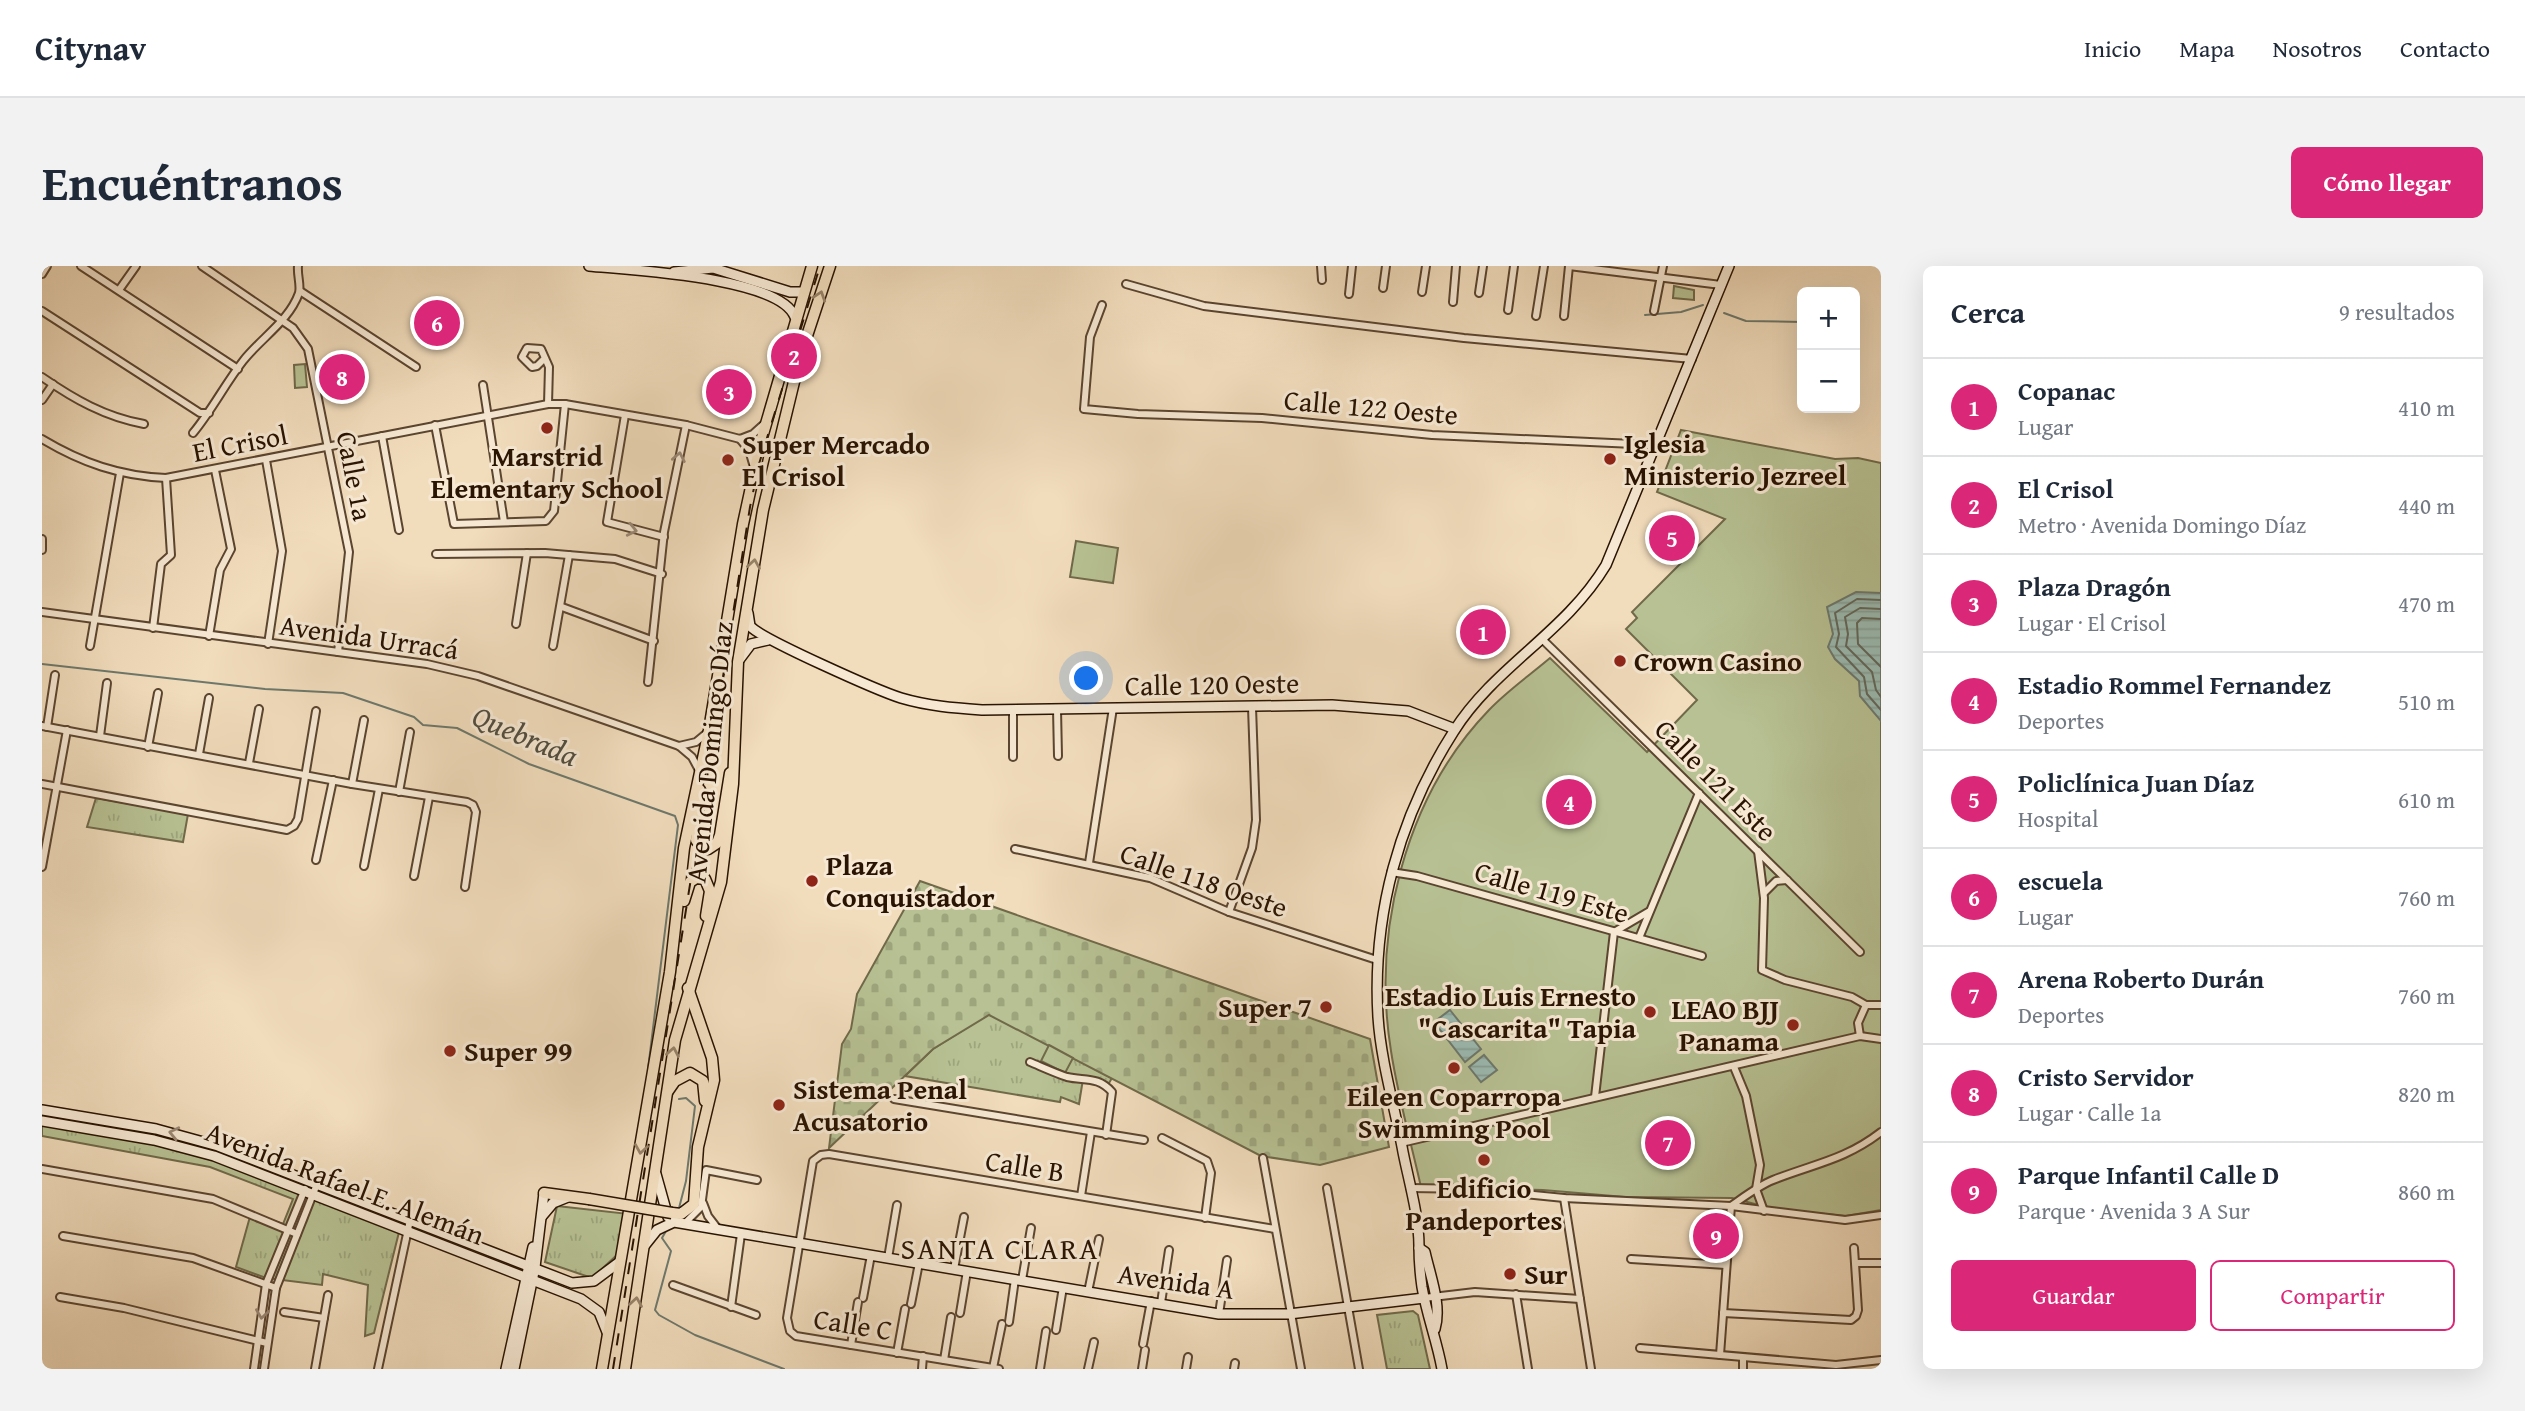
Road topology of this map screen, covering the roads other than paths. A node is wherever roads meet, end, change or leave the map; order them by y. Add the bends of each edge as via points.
1 (47, 266) edge
2 (81, 266) edge
3 (136, 266) edge
4 (202, 266) edge
5 (289, 266) edge
6 (589, 266) edge
7 (812, 266) edge
8 (830, 266) edge
9 (1321, 266) edge
10 (1352, 266) edge
11 (1386, 266) edge
12 (1426, 266) edge
13 (1456, 266) edge
14 (1483, 266) edge
15 (1514, 266) edge
16 (1544, 266) edge
17 (1569, 266) edge
18 (1663, 266) edge
19 (1728, 266) edge
20 (298, 269) edge
21 (1628, 270) edge
22 (42, 274) edge
23 (1661, 278) junction
24 (1322, 280) dead end
25 (1126, 284) dead end
26 (1721, 285) junction
27 (755, 287) junction
28 (1383, 288) dead end
29 (119, 290) junction
30 (300, 291) junction
31 (803, 292) junction
32 (1422, 292) dead end
33 (1479, 293) dead end
34 (1349, 294) dead end
35 (1453, 302) dead end
36 (1102, 305) dead end
37 (1508, 310) dead end
38 (42, 311) edge
39 (1654, 311) dead end
40 (1536, 316) dead end
41 (1564, 316) dead end
42 (795, 317) junction
43 (282, 322) junction
44 (544, 359) dead end
45 (1692, 359) junction
46 (416, 367) dead end
47 (237, 369) junction
48 (42, 377) edge
49 (53, 384) junction
50 (483, 385) dead end
51 (42, 400) edge
52 (548, 404) junction
53 (565, 404) junction
54 (210, 413) junction
55 (486, 414) junction
56 (625, 415) junction
57 (767, 417) junction
58 (144, 424) dead end
59 (435, 425) junction
60 (686, 425) junction
61 (193, 433) dead end
62 (382, 436) junction
63 (42, 439) edge
64 (740, 439) junction
65 (1656, 445) junction
66 (328, 446) junction
67 (266, 460) junction
68 (215, 470) junction
69 (753, 471) junction
70 (120, 473) junction
71 (166, 478) junction
72 (504, 522) junction
73 (399, 530) dead end
74 (664, 537) junction
75 (42, 539) edge
76 (42, 550) edge
77 (527, 553) junction
78 (436, 554) dead end
79 (569, 555) junction
80 (662, 574) junction
81 (748, 600) junction
82 (562, 607) junction
83 (42, 612) edge
84 (94, 621) junction
85 (516, 624) dead end
86 (153, 628) junction
87 (209, 636) junction
88 (1542, 639) junction
89 (654, 640) junction
90 (770, 640) junction
91 (268, 644) junction
92 (90, 646) dead end
93 (553, 646) dead end
94 (338, 652) junction
95 (738, 662) junction
96 (55, 675) dead end
97 (648, 682) dead end
98 (107, 683) dead end
99 (158, 693) dead end
100 (209, 698) dead end
101 (1252, 707) junction
102 (1113, 708) junction
103 (258, 709) dead end
104 (1013, 709) junction
105 (1057, 709) junction
106 (316, 711) dead end
107 (364, 720) dead end
108 (45, 726) edge
109 (1455, 729) junction
110 (67, 730) junction
111 (709, 730) junction
112 (410, 732) dead end
113 (100, 736) junction
114 (679, 746) junction
115 (148, 747) junction
116 (199, 754) junction
117 (1058, 756) dead end
118 (1013, 757) dead end
119 (734, 761) junction
120 (249, 763) junction
121 (700, 772) junction
122 (305, 774) junction
123 (333, 780) junction
124 (42, 784) edge
125 (352, 784) junction
126 (57, 787) junction
127 (379, 789) junction
128 (399, 792) junction
129 (1699, 793) junction
130 (429, 797) junction
131 (44, 849) edge
132 (1015, 849) dead end
133 (1758, 851) junction
134 (316, 860) dead end
135 (1088, 863) junction
136 (364, 866) dead end
137 (42, 867) edge
138 (1391, 872) junction
139 (414, 876) dead end
140 (1787, 880) junction
141 (465, 887) dead end
142 (1763, 895) junction
143 (1228, 912) junction
144 (1648, 912) junction
145 (1614, 932) junction
146 (1639, 938) junction
147 (1860, 952) dead end
148 (1702, 956) dead end
149 (1377, 960) junction
150 (670, 972) junction
151 (692, 975) junction
152 (688, 988) junction
153 (1866, 1004) junction
154 (1881, 1005) edge
155 (1860, 1036) junction
156 (1881, 1039) edge
157 (1030, 1062) dead end
158 (1734, 1067) junction
159 (666, 1093) junction
160 (1595, 1097) junction
161 (894, 1099) dead end
162 (42, 1110) edge
163 (705, 1115) junction
164 (42, 1121) edge
165 (1091, 1132) junction
166 (1881, 1132) edge
167 (1105, 1135) junction
168 (1162, 1138) dead end
169 (1144, 1140) dead end
170 (1401, 1143) junction
171 (1263, 1158) dead end
172 (42, 1169) edge
173 (655, 1170) junction
174 (757, 1180) dead end
175 (312, 1182) junction
176 (1327, 1188) dead end
177 (1410, 1188) junction
178 (1756, 1189) junction
179 (309, 1193) junction
180 (544, 1194) joint
181 (1081, 1196) junction
182 (568, 1197) junction
183 (703, 1198) junction
184 (1564, 1198) junction
185 (897, 1205) dead end
186 (1731, 1206) junction
187 (1765, 1211) junction
188 (1881, 1215) edge
189 (541, 1217) junction
190 (964, 1217) dead end
191 (1205, 1218) junction
192 (410, 1220) junction
193 (676, 1220) junction
194 (1031, 1228) dead end
195 (1275, 1229) junction
196 (287, 1230) junction
197 (720, 1230) junction
198 (407, 1231) junction
199 (297, 1234) junction
200 (741, 1234) junction
201 (63, 1236) dead end
202 (1099, 1239) dead end
203 (801, 1244) junction
204 (535, 1245) junction
205 (645, 1245) junction
206 (1854, 1248) dead end
207 (1169, 1250) dead end
208 (871, 1255) junction
209 (509, 1257) junction
210 (888, 1258) junction
211 (1631, 1259) dead end
212 (1227, 1260) dead end
213 (618, 1263) junction
214 (919, 1263) junction
215 (1856, 1263) junction
216 (1881, 1263) edge
217 (1726, 1265) junction
218 (531, 1266) junction
219 (954, 1269) junction
220 (967, 1271) junction
221 (529, 1278) junction
222 (1018, 1280) junction
223 (266, 1284) junction
224 (673, 1285) dead end
225 (1063, 1287) junction
226 (276, 1288) junction
227 (1088, 1292) junction
228 (1516, 1294) junction
229 (328, 1295) dead end
230 (60, 1297) dead end
231 (1429, 1297) junction
232 (1580, 1299) junction
233 (1156, 1302) junction
234 (911, 1304) dead end
235 (731, 1307) junction
236 (1349, 1308) junction
237 (905, 1309) dead end
238 (284, 1312) dead end
239 (960, 1313) dead end
240 (1723, 1313) junction
241 (1219, 1314) junction
242 (1289, 1314) junction
243 (756, 1315) dead end
244 (951, 1317) dead end
245 (324, 1318) junction
246 (1056, 1330) dead end
247 (1046, 1331) dead end
248 (608, 1333) junction
249 (258, 1340) junction
250 (1094, 1342) dead end
251 (267, 1343) junction
252 (850, 1345) junction
253 (1640, 1348) dead end
254 (897, 1353) junction
255 (1720, 1355) junction
256 (923, 1356) junction
257 (1188, 1357) dead end
258 (1743, 1358) junction
259 (944, 1360) junction
260 (1881, 1360) edge
261 (1871, 1365) edge
262 (993, 1368) edge
263 (254, 1369) edge
264 (264, 1369) edge
265 (315, 1369) edge
266 (378, 1369) edge
267 (506, 1369) edge
268 (514, 1369) edge
269 (602, 1369) edge
270 (625, 1369) edge
271 (922, 1369) edge
272 (999, 1369) edge
273 (1040, 1369) edge
274 (1088, 1369) edge
275 (1142, 1369) edge
276 (1186, 1369) edge
277 (1301, 1369) edge
278 (1359, 1369) edge
279 (1442, 1369) edge
280 (1528, 1369) edge
281 (1591, 1369) edge
282 (1743, 1369) edge

1 - 22 street
2 - 29 street
3 - 29 street
4 - 43 street, Calle 1a
5 - 20 street
6 - 27 main road
7 - 31 main road, Avenida Domingo Díaz
81 -> 8 main road, Avenida Domingo Díaz via 778,442
9 - 24 street
10 - 34 street
11 - 28 street
12 - 32 street
13 - 35 street
14 - 33 street
15 - 37 street
16 - 40 street
17 - 21 street
17 - 41 street
18 - 23 street
19 - 26 main road
20 - 30 street
21 - 23 street
23 - 26 street
23 - 39 street
25 - 45 street via 1204,306 1464,338
26 - 45 main road
27 - 31 main road
27 - 42 main road via 784,302
29 - 47 street
30 - 43 street
30 - 46 street
31 - 42 main road, Avenida Domingo Díaz
36 - 65 street, Calle 122 Oeste via 1090,337 1084,408 1262,418 1432,435
38 - 54 street via 200,413
42 - 57 main road, Avenida Domingo Díaz
43 - 47 street
43 - 66 street, Calle 1a via 293,327 308,349
44 - 52 street via 549,367
45 - 65 main road
47 - 54 street
48 - 49 street
49 - 51 street
49 - 58 street via 107,414
50 - 55 street
52 - 53 street, El Crisol
52 - 55 street, El Crisol
53 - 56 street, El Crisol
53 - 72 street via 554,511 546,521
54 - 61 street
55 - 59 street, El Crisol
55 - 72 street
56 - 60 street, El Crisol
56 -> 74 street via 606,516 613,525
57 - 64 street via 759,429
57 - 69 main road, Avenida Domingo Díaz
59 - 62 street, El Crisol
59 - 72 street via 454,524
60 - 64 street, El Crisol
74 -> 60 street
62 - 66 street, El Crisol
62 - 73 street
63 - 70 street, El Crisol via 86,463
64 - 69 street via 752,456
65 - 88 main road via 1606,565 1580,604
66 - 67 street, El Crisol
66 - 94 street, Calle 1a via 349,552
67 - 68 street, El Crisol
67 - 91 street via 282,551
68 - 71 street, El Crisol
68 - 87 street via 231,549 220,570
69 - 111 main road, Avenida Domingo Díaz
70 - 71 street, El Crisol
70 - 84 street
71 - 86 street via 171,555 161,564
74 - 80 street
75 - 76 street
77 - 78 street
77 - 79 street
77 - 85 street
79 - 80 street via 615,559
79 - 82 street
80 - 89 street
81 - 90 main road, Calle 120 Oeste via 750,626
81 - 95 main road, Avenida Domingo Díaz
82 - 89 street
82 - 93 street
83 - 84 street, Avenida Urracá
84 - 86 street, Avenida Urracá
84 - 92 street
86 - 87 street, Avenida Urracá
87 - 91 street, Avenida Urracá
88 - 109 main road via 1476,701
88 - 129 street, Calle 121 Este
89 - 97 street
90 - 95 main road via 751,644
90 - 104 main road, Calle 120 Oeste via 900,698 940,707
91 - 94 street, Avenida Urracá
94 - 114 street, Avenida Urracá via 478,676
95 - 119 main road, Avenida Domingo Díaz
96 - 108 street
98 - 113 street
99 - 115 street
100 - 116 street
101 - 102 main road, Calle 120 Oeste
101 - 109 main road, Calle 120 Oeste via 1386,708
101 - 143 street via 1256,820 1252,848
102 - 105 main road, Calle 120 Oeste
102 - 135 street
103 - 120 street
104 - 105 main road, Calle 120 Oeste
104 - 118 street
105 - 117 street
106 - 122 street
107 - 125 street
108 - 110 street
109 - 138 main road via 1424,783
110 - 113 street
110 - 126 street
111 - 114 street via 696,742
111 - 121 main road, Avenida Domingo Díaz
112 - 128 street
113 - 115 street
114 - 121 street
115 - 116 street
116 - 120 street
119 - 121 main road via 720,835 708,849 696,840
119 - 151 main road, Avenida Domingo Díaz via 721,882
120 - 122 street
121 - 150 main road, Avenida Domingo Díaz via 684,848
122 - 123 street
122 - 126 street via 291,829
123 - 125 street
123 - 134 street
124 - 126 street
125 - 127 street
126 - 131 street
127 - 128 street
127 - 136 street
128 - 130 street
129 - 133 street, Calle 121 Este
129 - 144 street
130 - 139 street
130 - 141 street via 473,805 476,812
131 - 137 street
132 - 135 street, Calle 118 Oeste
133 - 140 street, Calle 121 Este
133 - 142 street
135 - 143 street, Calle 118 Oeste via 1150,878
138 - 145 street, Calle 119 Este
138 - 149 main road
140 - 142 street via 1776,881
140 - 147 street, Calle 121 Este
142 - 153 street via 1762,970
143 - 149 street, Calle 118 Oeste
144 - 145 street
144 - 146 street
145 - 146 street, Calle 119 Este
145 - 160 street
146 - 148 street, Calle 119 Este
149 - 170 main road via 1378,1017
150 - 151 main road via 686,891 690,882 701,877 710,891
150 -> 213 main road, Avenida Domingo Díaz
151 - 152 main road, Avenida Domingo Díaz
159 -> 152 main road, Avenida Domingo Díaz
152 - 163 main road via 712,1058 714,1080
153 - 154 street
153 - 155 street via 1858,1023
155 - 156 street
155 - 158 street
157 - 167 street via 1065,1076 1086,1076 1106,1086 1112,1092
158 - 160 street
158 - 178 street via 1746,1096 1760,1165
159 - 163 main road via 682,1075 698,1076 706,1089
159 - 173 main road, Avenida Domingo Díaz
160 - 170 street
161 - 165 street
175 -> 162 main road, Avenida Rafael E. Alemán via 186,1136
163 - 193 main road via 694,1204
164 - 179 main road, Avenida Rafael E. Alemán via 183,1146
165 - 167 street
165 - 181 street
166 - 178 street via 1829,1163
167 - 169 street
168 - 191 street via 1207,1161 1211,1173
170 - 177 main road
171 - 195 street
172 - 196 street via 213,1199
173 - 193 main road via 666,1215
173 - 205 main road, Avenida Domingo Díaz
174 - 183 street via 706,1170
175 - 179 street
175 - 192 main road, Avenida Rafael E. Alemán
176 - 236 street
177 - 184 street
177 - 231 main road via 1417,1254
178 - 186 street
178 - 187 street
179 - 196 street
179 - 198 main road, Avenida Rafael E. Alemán
179 - 199 street
180 - 182 main road
180 - 189 main road
181 - 191 street, Calle B
181 - 203 street, Calle B via 821,1154 813,1161
182 - 189 main road via 553,1203
182 - 193 main road, bridge
183 - 193 street via 697,1214
183 - 197 street via 708,1216
184 - 186 street
184 - 232 street
185 - 210 street
186 - 187 street
186 - 217 street
187 - 188 street via 1845,1220
189 - 204 main road
190 - 219 street
191 - 195 street, Calle B
192 - 198 street
192 - 209 main road, Avenida Rafael E. Alemán
193 - 197 main road, Avenida A
193 - 205 main road via 657,1230
194 - 222 street
195 - 242 street
196 - 199 street
196 - 223 street
197 - 200 main road, Avenida A
198 - 221 main road, Avenida Rafael E. Alemán
198 - 266 street
199 - 226 street
200 - 203 main road, Avenida A
200 - 235 street
201 - 223 street via 193,1258
202 - 227 street
203 - 208 main road, Avenida A
203 - 252 street, Calle C via 787,1318 790,1331 796,1336
204 - 209 main road via 523,1257
204 - 218 main road
270 -> 205 main road, Avenida Domingo Díaz
206 - 215 street
207 - 233 street
208 - 210 main road, Avenida A
208 - 252 street
209 - 218 main road, Avenida Rafael E. Alemán
210 - 214 main road, Avenida A
211 - 217 street
212 - 241 street
213 - 218 main road, Avenida Rafael E. Alemán via 594,1281 583,1283
213 - 248 main road, Avenida Domingo Díaz
214 - 219 main road, Avenida A
214 - 234 street
215 - 216 street
215 - 240 street via 1856,1316 1832,1321
217 - 240 street
218 - 221 main road
219 - 220 main road, Avenida A
220 - 222 main road, Avenida A
220 - 239 street
221 - 248 main road, Avenida Rafael E. Alemán via 591,1305 606,1322
221 - 267 main road
221 - 268 main road
222 - 225 main road, Avenida A
222 - 262 street
223 - 226 street
223 -> 249 street
224 - 235 street
225 - 227 main road, Avenida A
225 - 246 street
226 - 251 street
227 - 233 main road, Avenida A
228 - 231 street
228 - 232 street
228 - 280 street
229 - 245 street
230 - 249 street
231 - 236 main road, Avenida A
231 - 279 main road via 1437,1320
232 - 281 street
233 - 241 main road, Avenida A
233 - 275 street
235 - 243 street
236 - 242 main road, Avenida A
236 - 278 street
237 - 254 street
238 - 245 street
240 - 255 street
241 - 242 main road, Avenida A
242 - 277 street
244 - 259 street
245 - 265 street
247 - 273 street
248 - 269 main road, Avenida Domingo Díaz
249 - 251 street
249 - 263 street
250 - 274 street
251 - 264 street
252 - 254 street, Calle C
253 - 255 street
254 - 256 street, Calle C
255 - 258 street
256 - 259 street, Calle C
256 - 271 street
257 - 276 street
258 - 261 street
258 - 282 street
259 - 262 street, Calle C
260 - 261 street
262 - 272 street, Calle C

